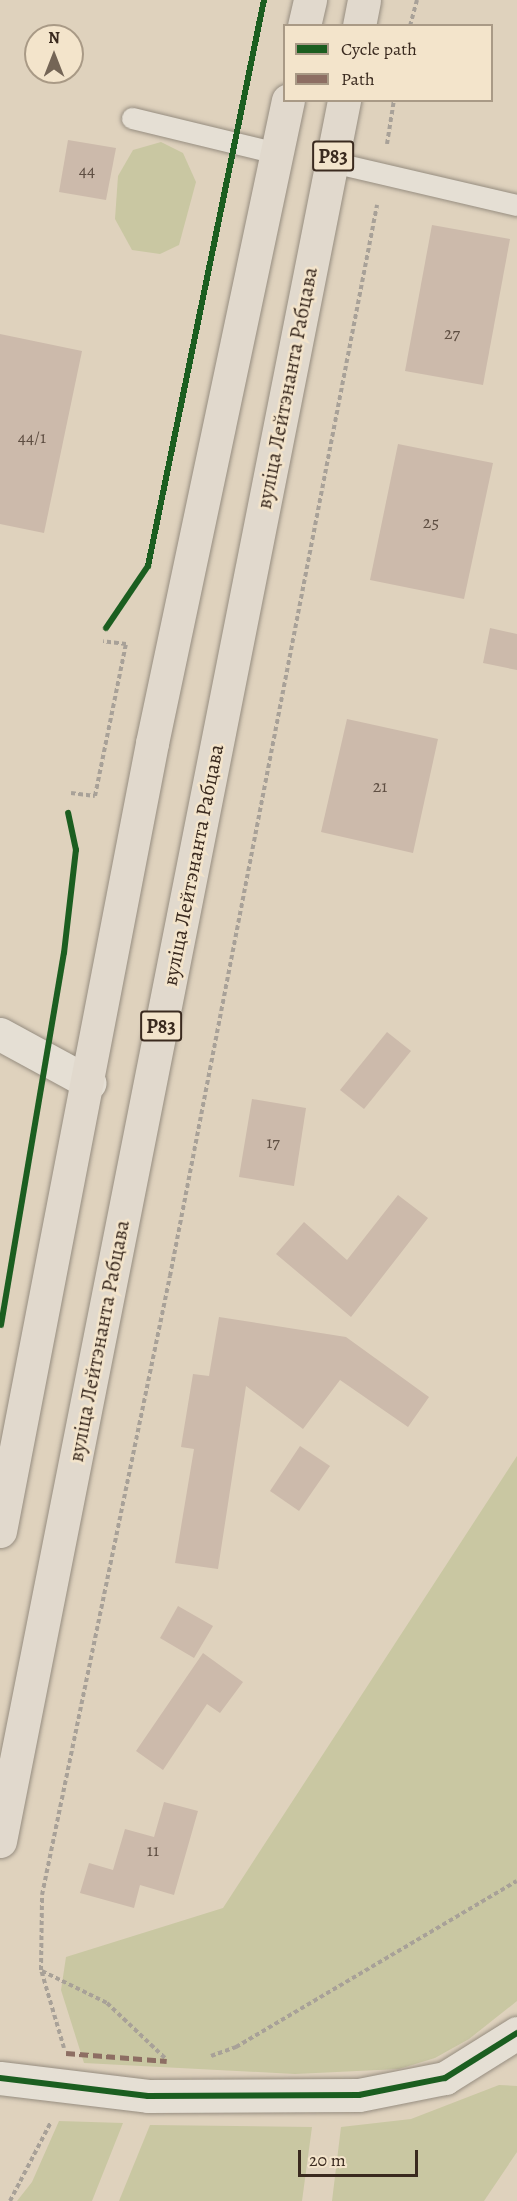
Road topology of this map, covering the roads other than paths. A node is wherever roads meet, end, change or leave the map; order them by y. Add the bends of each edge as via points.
1 (309, 0) edge
2 (364, 0) edge
3 (304, 24) edge
4 (359, 24) edge
5 (288, 102) edge
6 (344, 102) edge
7 (132, 118) dead end
8 (277, 153) junction
9 (332, 162) junction
10 (517, 205) edge
11 (0, 1034) edge
12 (90, 1083) junction
13 (0, 1532) edge
14 (0, 1841) edge
15 (517, 2033) edge
16 (0, 2078) edge

1 - 3 highway
2 - 4 highway
5 - 8 highway, Р83
6 - 9 highway, вуліца Лейтэнанта Рабцава / Р83
7 - 8 lane
8 - 12 highway, Р83 via 152,743
9 - 10 lane
9 - 14 highway, вуліца Лейтэнанта Рабцава / Р83
11 - 12 street
12 - 13 highway, Р83
15 - 16 street via 445,2078 359,2095 148,2096

